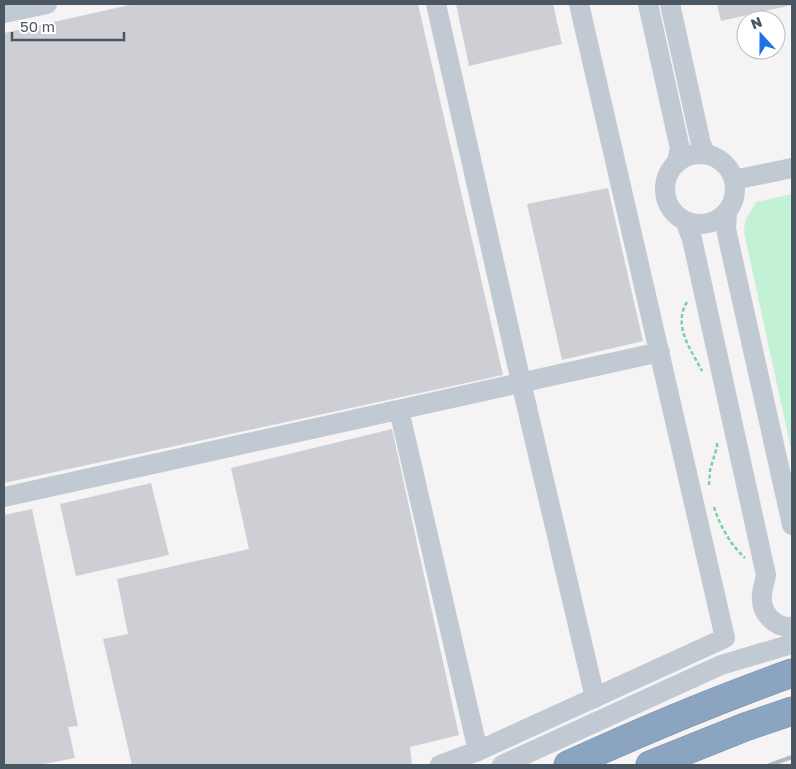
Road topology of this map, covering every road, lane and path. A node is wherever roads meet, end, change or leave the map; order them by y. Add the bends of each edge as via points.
1 (48, 4) edge
2 (436, 4) edge
3 (579, 4) edge
4 (648, 4) edge
5 (670, 4) edge
6 (4, 14) edge
7 (706, 154) junction
8 (677, 161) junction
9 (792, 168) edge
10 (734, 180) junction
11 (727, 212) junction
12 (685, 221) junction
13 (691, 296) dead end
14 (660, 352) junction
15 (706, 379) dead end
16 (521, 382) junction
17 (399, 410) junction
18 (718, 438) dead end
19 (710, 492) dead end
20 (4, 497) edge
21 (712, 500) dead end
22 (792, 526) edge
23 (746, 559) dead end
24 (792, 627) edge
25 (792, 644) edge
26 (792, 673) edge
27 (792, 684) edge
28 (595, 698) junction
29 (792, 711) edge
30 (478, 751) junction
31 (440, 765) edge
32 (502, 765) edge
33 (568, 765) edge
34 (589, 765) edge
35 (650, 765) edge

1 - 6 street
2 - 16 street
3 - 14 street
4 - 8 street via 680,149
5 - 7 street via 701,144
7 - 8 street via 691,155
7 - 10 street via 724,163
8 - 12 street via 669,170 664,193 668,205
9 - 10 street
10 - 11 street via 735,191
11 - 12 street via 708,224
11 - 22 street via 726,229
12 - 24 street via 692,239 766,575 762,604 772,620
13 - 15 path via 682,322 684,335
14 - 16 street
14 - 28 street via 726,638
16 - 17 street
16 - 28 street
17 - 20 street
17 - 30 street
18 - 19 path via 710,470
21 - 23 path via 728,538
25 - 32 street via 721,665
26 - 33 highway via 642,731
27 - 34 highway
28 - 30 street
29 - 35 highway
30 - 31 street

